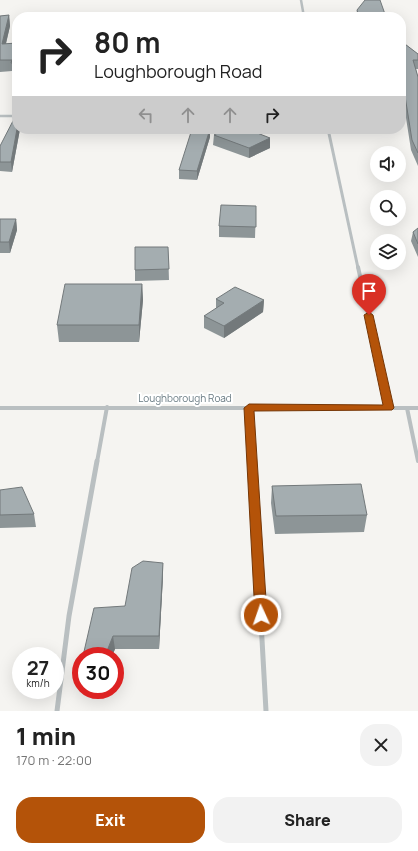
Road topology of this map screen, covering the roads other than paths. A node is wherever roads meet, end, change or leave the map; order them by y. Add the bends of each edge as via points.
1 (300, 0) edge
2 (303, 12) edge
3 (0, 116) edge
4 (12, 116) edge
5 (329, 134) edge
6 (107, 407) junction
7 (0, 408) edge
8 (249, 408) junction
9 (389, 408) junction
10 (407, 408) junction
11 (418, 408) edge
12 (418, 461) edge
13 (57, 711) edge
14 (266, 711) edge

1 - 2 street
3 - 4 street
5 - 9 street
6 - 7 street, Loughborough Road
6 - 8 street, Loughborough Road
6 - 13 street via 69,616
8 - 9 street, Loughborough Road
8 - 14 street
9 - 10 street, Loughborough Road
10 - 11 street, Loughborough Road
10 - 12 street

